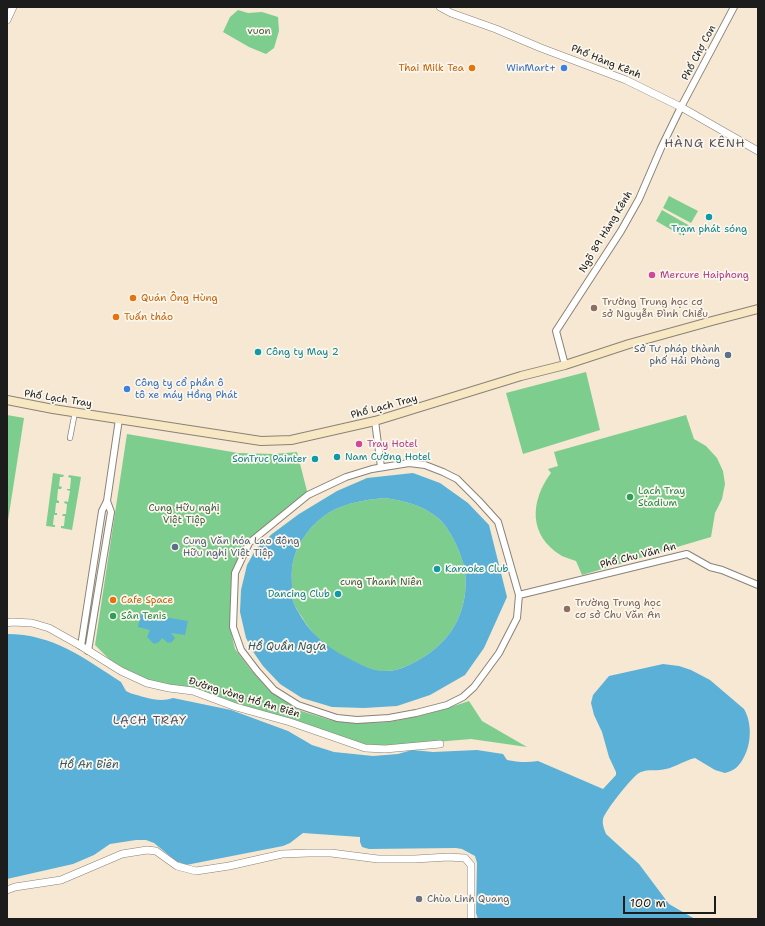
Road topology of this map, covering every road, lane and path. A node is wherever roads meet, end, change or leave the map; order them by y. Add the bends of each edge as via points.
1 (13, 7) edge
2 (440, 7) edge
3 (734, 7) edge
4 (7, 20) edge
5 (681, 107) junction
6 (758, 151) edge
7 (758, 309) edge
8 (565, 365) junction
9 (7, 400) edge
10 (76, 412) junction
11 (119, 419) junction
12 (374, 421) junction
13 (70, 438) dead end
14 (381, 467) junction
15 (107, 501) junction
16 (96, 553) junction
17 (104, 555) junction
18 (758, 585) edge
19 (90, 586) junction
20 (98, 587) junction
21 (519, 595) junction
22 (7, 623) edge
23 (81, 646) junction
24 (88, 651) junction
25 (440, 744) dead end
26 (7, 890) edge
27 (471, 919) edge

1 - 4 street
2 - 5 street, Phố Hàng Kênh via 615,75
3 - 5 street, Phố Chợ Con
5 - 6 street, Phố Hàng Kênh
5 - 8 street, Ngõ 89 Hàng Kênh via 639,199 556,331
7 - 8 main road, Phố Lạch Tray
8 - 12 main road, Phố Lạch Tray
9 - 10 main road, Phố Lạch Tray
10 - 11 main road, Phố Lạch Tray
10 - 13 street
11 - 12 main road, Phố Lạch Tray via 261,441 291,440
11 - 15 street
12 - 14 street
14 - 21 street via 409,463 425,465 457,479 498,522
14 - 21 street via 346,477 308,495 249,543 235,573 233,627 241,650 274,690 298,705 337,718 357,720 389,718 447,705 463,697 474,687 499,653 517,618
15 - 16 street via 102,510
15 - 17 street via 110,512
16 - 17 street
16 - 19 street
17 - 20 street
18 - 21 street, Phố Chu Văn An via 710,566 688,554
19 - 20 street
19 - 23 street
20 - 24 street
22 - 23 street, Đường vòng Hồ An Biên via 32,623 49,628
23 - 24 street, Đường vòng Hồ An Biên
24 - 25 street, Đường vòng Hồ An Biên via 121,671 147,682 193,691 364,748 385,749
26 - 27 street via 61,880 122,854 147,850 156,851 177,866 196,871 282,854 331,853 378,859 454,857 465,858 470,866

